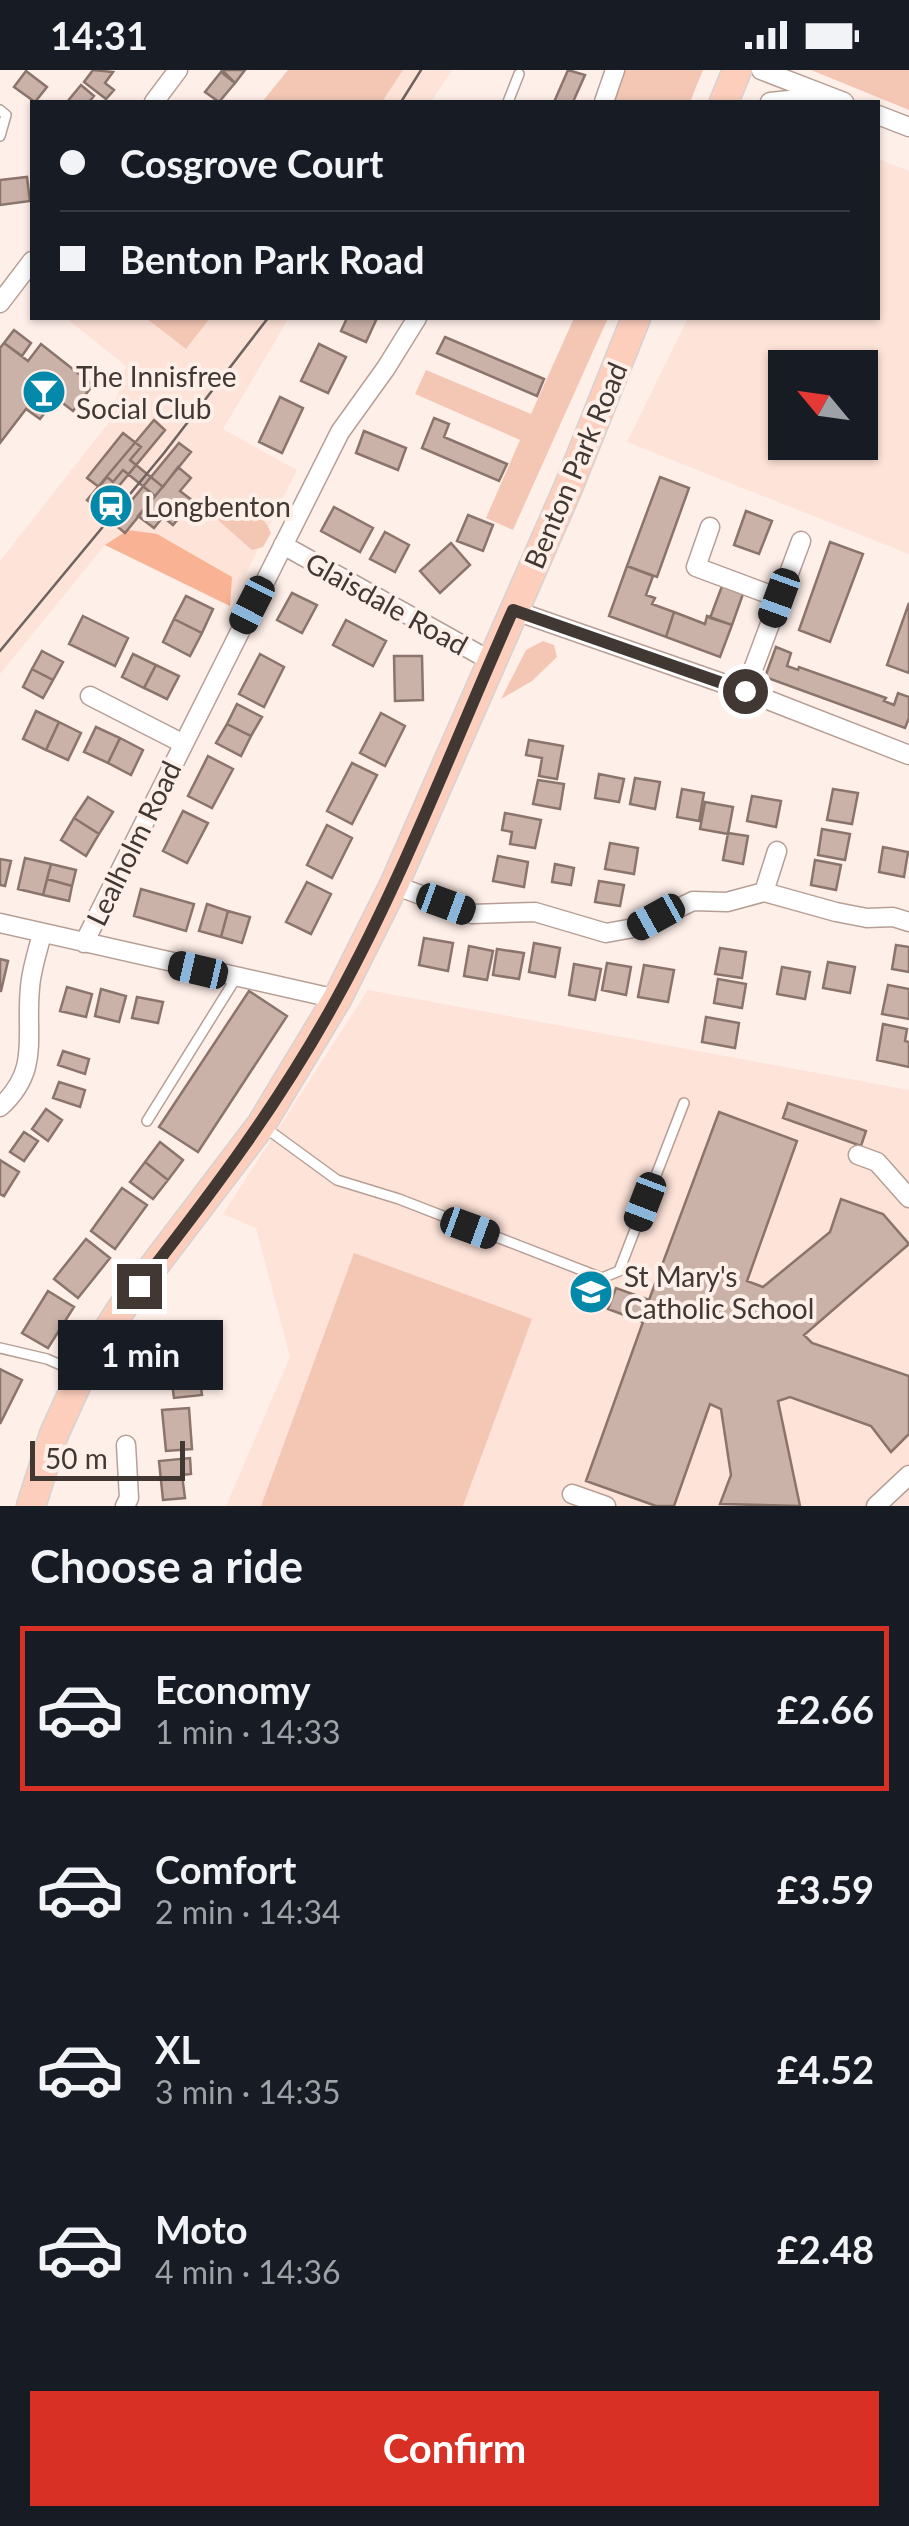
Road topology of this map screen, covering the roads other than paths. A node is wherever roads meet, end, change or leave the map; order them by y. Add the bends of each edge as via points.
1 (178, 70) edge
2 (615, 70) edge
3 (737, 70) edge
4 (760, 70) edge
5 (519, 74) dead end
6 (156, 100) edge
7 (509, 100) edge
8 (605, 100) edge
9 (725, 100) edge
10 (782, 100) edge
11 (836, 100) edge
12 (0, 110) edge
13 (880, 116) edge
14 (909, 127) edge
15 (0, 136) edge
16 (30, 264) edge
17 (0, 303) edge
18 (416, 320) edge
19 (635, 320) edge
20 (710, 527) dead end
21 (800, 541) dead end
22 (283, 546) junction
23 (779, 598) junction
24 (513, 610) junction
25 (491, 661) junction
26 (745, 691) junction
27 (90, 696) dead end
28 (182, 744) junction
29 (909, 754) edge
30 (777, 851) dead end
31 (394, 885) junction
32 (764, 892) junction
33 (909, 922) edge
34 (0, 923) edge
35 (42, 933) junction
36 (84, 943) junction
37 (236, 978) junction
38 (337, 1000) junction
39 (684, 1103) dead end
40 (0, 1107) edge
41 (147, 1121) dead end
42 (261, 1125) junction
43 (858, 1155) dead end
44 (909, 1198) edge
45 (0, 1348) edge
46 (82, 1374) junction
47 (126, 1445) dead end
48 (909, 1475) edge
49 (572, 1494) dead end
50 (31, 1506) edge
51 (125, 1506) edge
52 (606, 1506) edge
53 (876, 1506) edge

1 - 6 street
2 - 8 street
3 - 9 main road
4 - 11 street
5 - 7 lane
10 - 11 street
12 - 15 lane via 6,115
13 - 14 street
16 - 17 street
18 - 22 street, Lealholm Road via 340,432
19 - 24 main road, Benton Park Road
20 - 23 street via 696,567
21 - 23 street
22 - 25 street, Glaisdale Road
22 - 28 street, Lealholm Road
23 - 26 street
24 - 25 main road, Benton Park Road
24 - 26 street
25 - 31 main road, Benton Park Road
26 - 29 street
27 - 28 street, Lealholm Road
28 - 36 street, Lealholm Road
30 - 32 street
31 - 32 street via 472,914 535,912 606,933 638,927 693,900 727,902
31 - 38 main road, Benton Park Road
32 - 33 street
34 - 35 street
35 - 36 street
35 - 40 street via 30,985 28,1068
36 - 37 street
37 - 38 street
37 - 41 lane
38 - 42 main road, Benton Park Road
39 - 42 lane via 618,1271 602,1278 338,1180
42 - 46 main road, Benton Park Road via 122,1308
43 - 44 street via 878,1162
45 - 46 lane
46 - 50 main road, Benton Park Road
47 - 51 street
48 - 53 street
49 - 52 street

